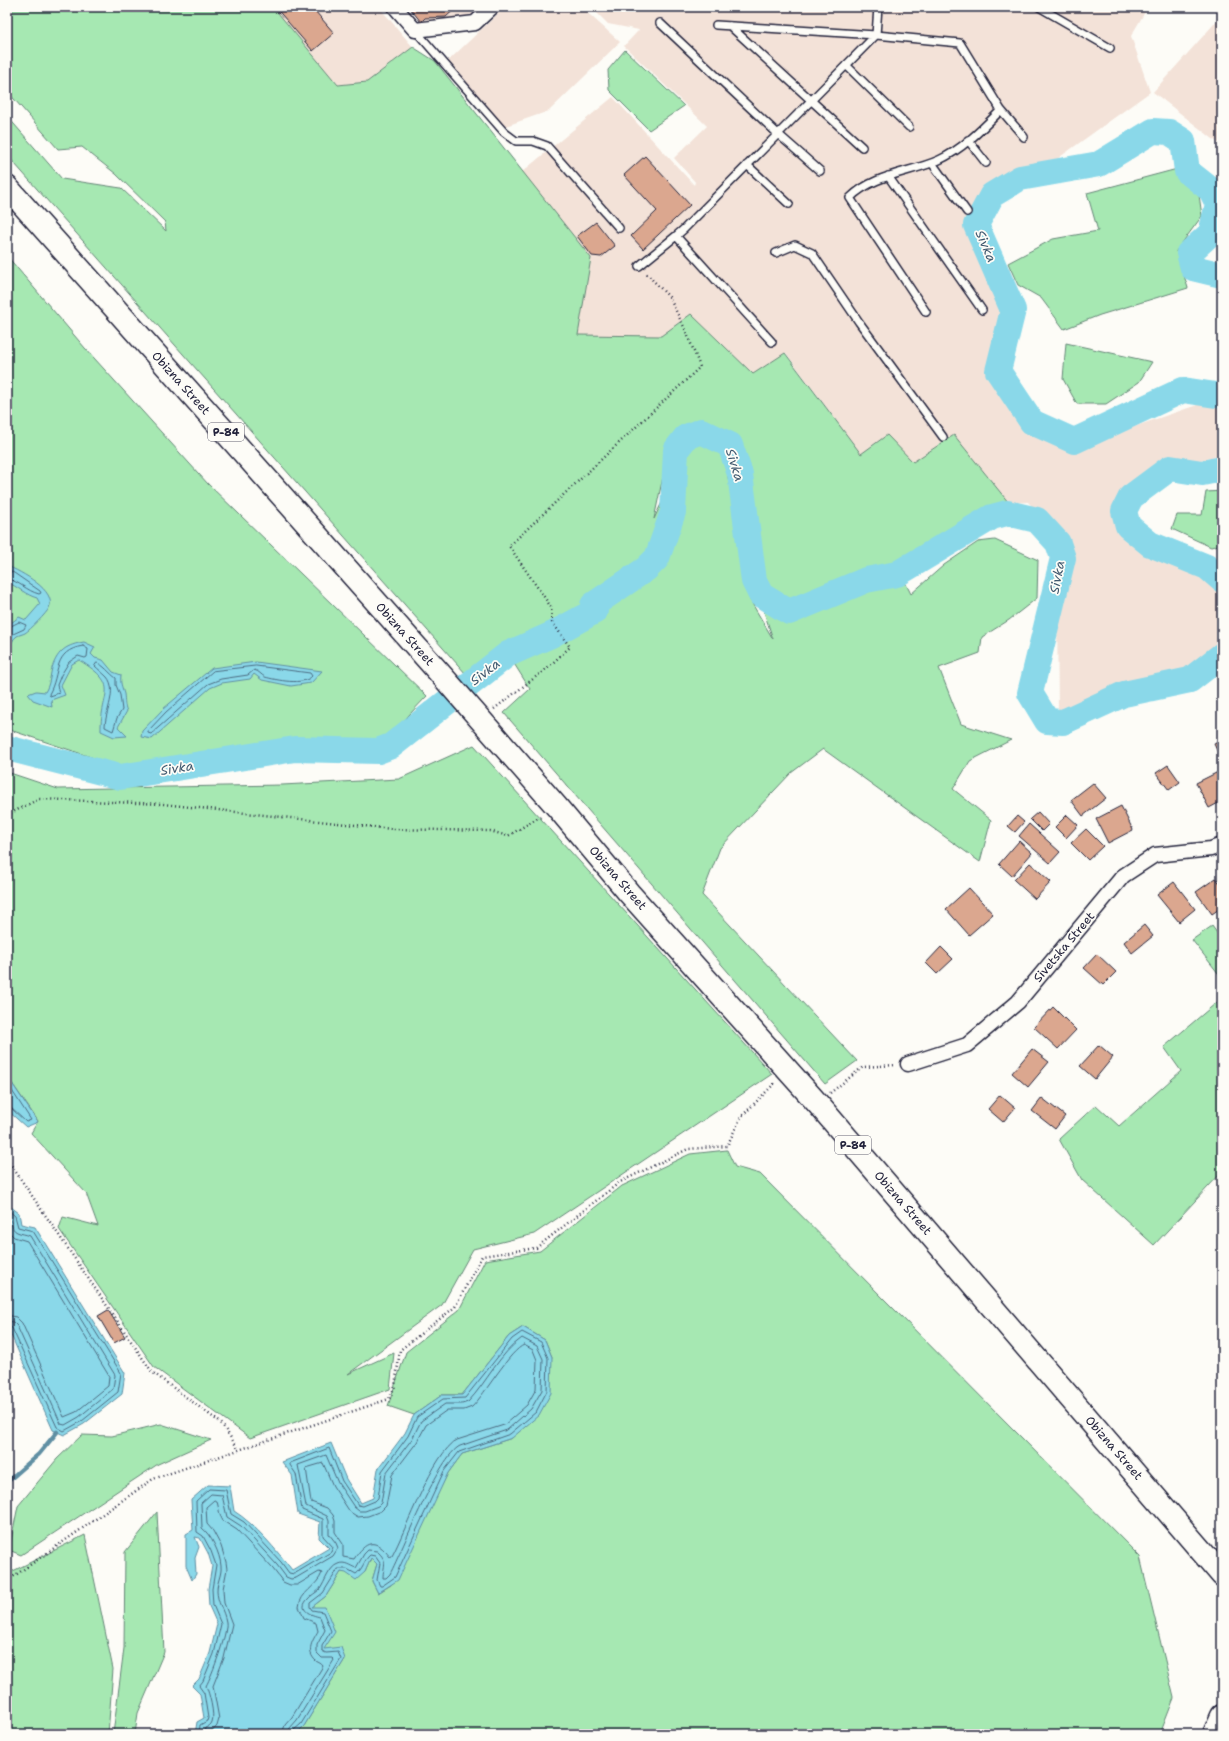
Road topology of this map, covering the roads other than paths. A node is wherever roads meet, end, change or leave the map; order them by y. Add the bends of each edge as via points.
1 (395, 7) edge
2 (492, 7) edge
3 (878, 7) edge
4 (1038, 7) edge
5 (660, 23) dead end
6 (716, 25) dead end
7 (730, 26) junction
8 (415, 30) junction
9 (876, 35) junction
10 (1110, 48) dead end
11 (846, 64) junction
12 (810, 101) junction
13 (1001, 110) junction
14 (909, 127) dead end
15 (778, 134) junction
16 (1024, 138) dead end
17 (968, 140) junction
18 (862, 147) dead end
19 (932, 163) junction
20 (986, 163) dead end
21 (747, 165) junction
22 (820, 171) dead end
23 (888, 176) junction
24 (7, 187) edge
25 (789, 204) dead end
26 (967, 212) dead end
27 (619, 228) dead end
28 (676, 236) junction
29 (776, 253) dead end
30 (638, 266) road end
31 (982, 310) dead end
32 (926, 312) dead end
33 (772, 342) dead end
34 (943, 437) dead end
35 (1222, 845) edge
36 (908, 1064) road end
37 (1222, 1575) edge
38 (1222, 1716) edge
39 (1214, 1734) edge

1 - 8 street
2 - 8 street via 475,23
3 - 9 lane
4 - 10 lane
5 - 15 lane
6 - 7 lane
7 - 9 lane
7 - 12 lane
8 - 27 lane via 504,132 516,141 533,141 547,146
9 - 11 lane
9 - 13 lane via 960,43
11 - 12 lane
11 - 14 lane
12 - 15 lane
12 - 18 lane
13 - 16 lane
13 - 17 lane
15 - 21 lane
15 - 22 lane
17 - 19 lane via 949,155
17 - 20 lane
19 - 23 lane
19 - 26 lane
21 - 25 lane
21 - 28 lane
23 - 31 lane
23 - 32 lane via 864,186 850,198
24 - 37 main road, Obizna Street / Р-84 via 444,678 629,893 818,1104
28 - 30 lane
28 - 33 lane
29 - 34 lane via 795,245 812,253
35 - 36 street, Sivetska Street via 1211,849 1154,855 1123,876 1018,1002 966,1045
38 - 39 main road

